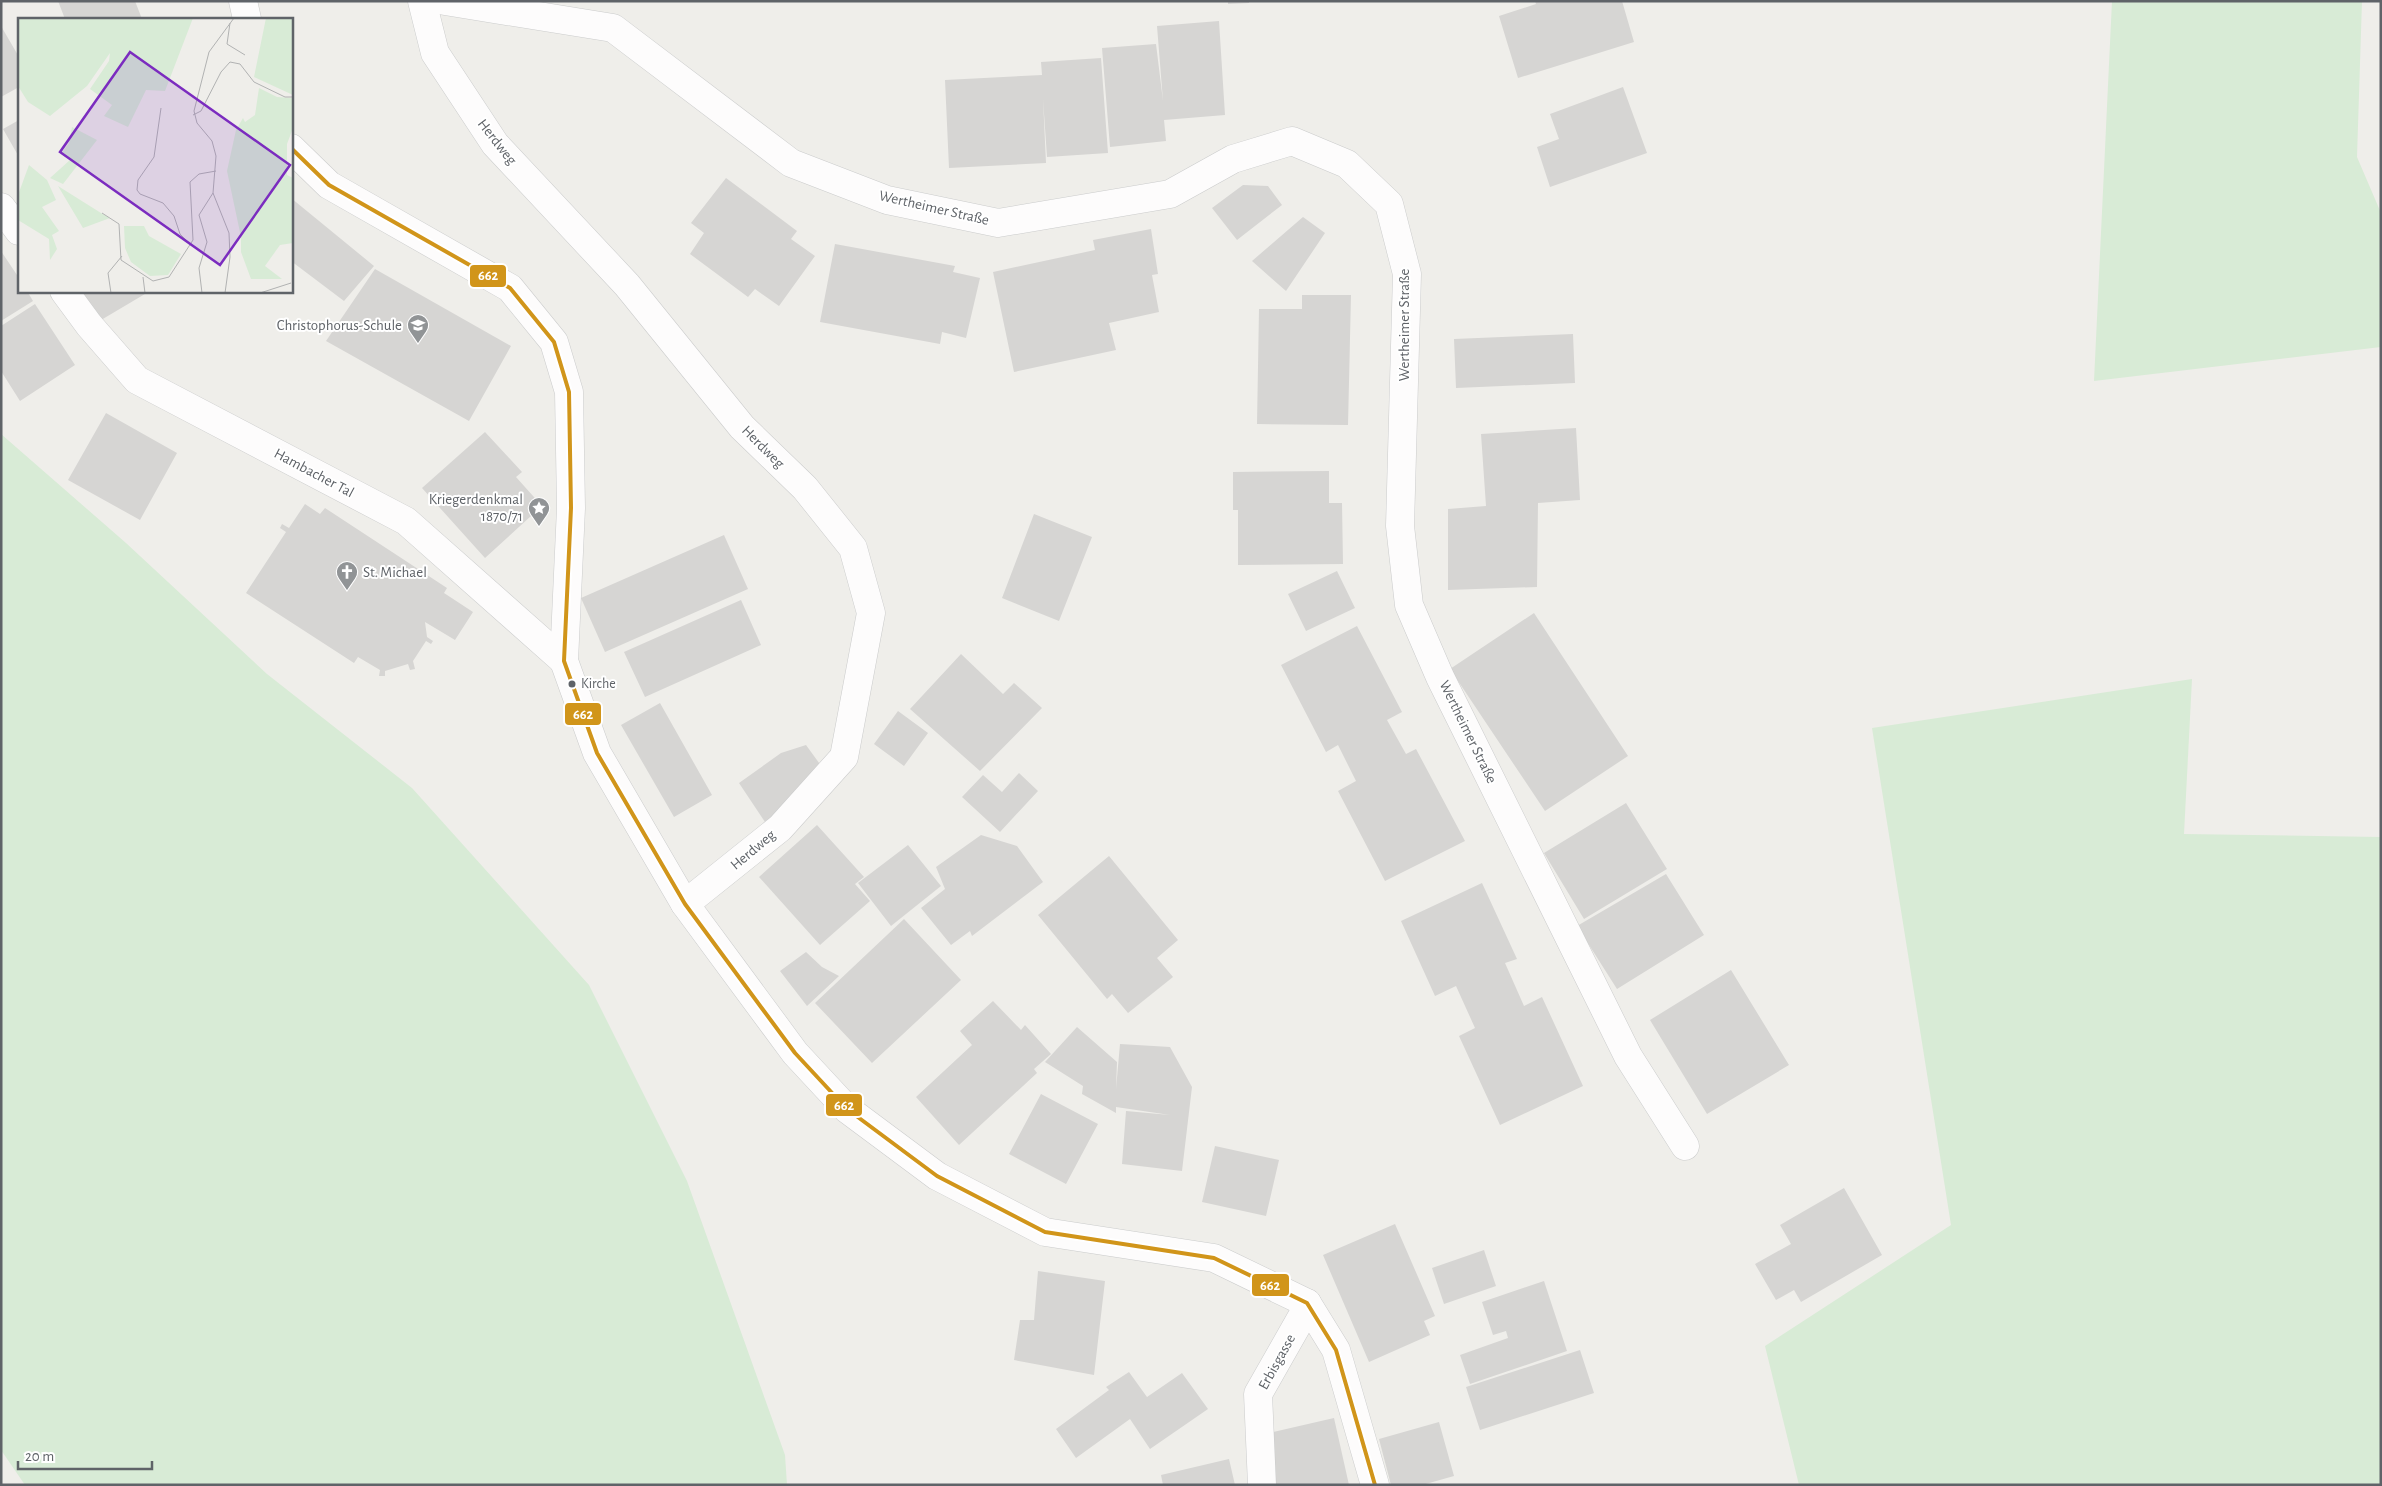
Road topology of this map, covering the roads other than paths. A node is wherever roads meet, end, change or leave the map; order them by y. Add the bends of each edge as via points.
1 (243, 1) edge
2 (422, 1) edge
3 (445, 1) edge
4 (247, 18) edge
5 (292, 149) edge
6 (1, 207) edge
7 (18, 229) edge
8 (65, 292) edge
9 (564, 661) junction
10 (685, 904) junction
11 (1685, 1146) dead end
12 (1307, 1303) junction
13 (1262, 1485) edge
14 (1374, 1485) edge

1 - 4 street
2 - 10 street, Herdweg via 435,53 495,144 627,285 742,427 805,488 853,548 871,612 844,757 780,828
3 - 11 street, Wertheimer Straße via 613,28 791,163 887,200 998,223 1170,194 1233,159 1292,141 1347,164 1389,204 1407,274 1400,526 1409,604 1440,676 1628,1056
5 - 9 street, Hambacher Tal via 329,185 510,288 554,342 569,392 571,508
6 - 7 street
8 - 9 street, Hambacher Tal via 137,380 406,522
9 - 10 street, Hambacher Tal via 597,753
10 - 12 street, Hambacher Tal via 795,1053 841,1102 937,1176 1045,1232 1214,1258
12 - 13 street, Erbisgasse via 1258,1394
12 - 14 street via 1336,1350

